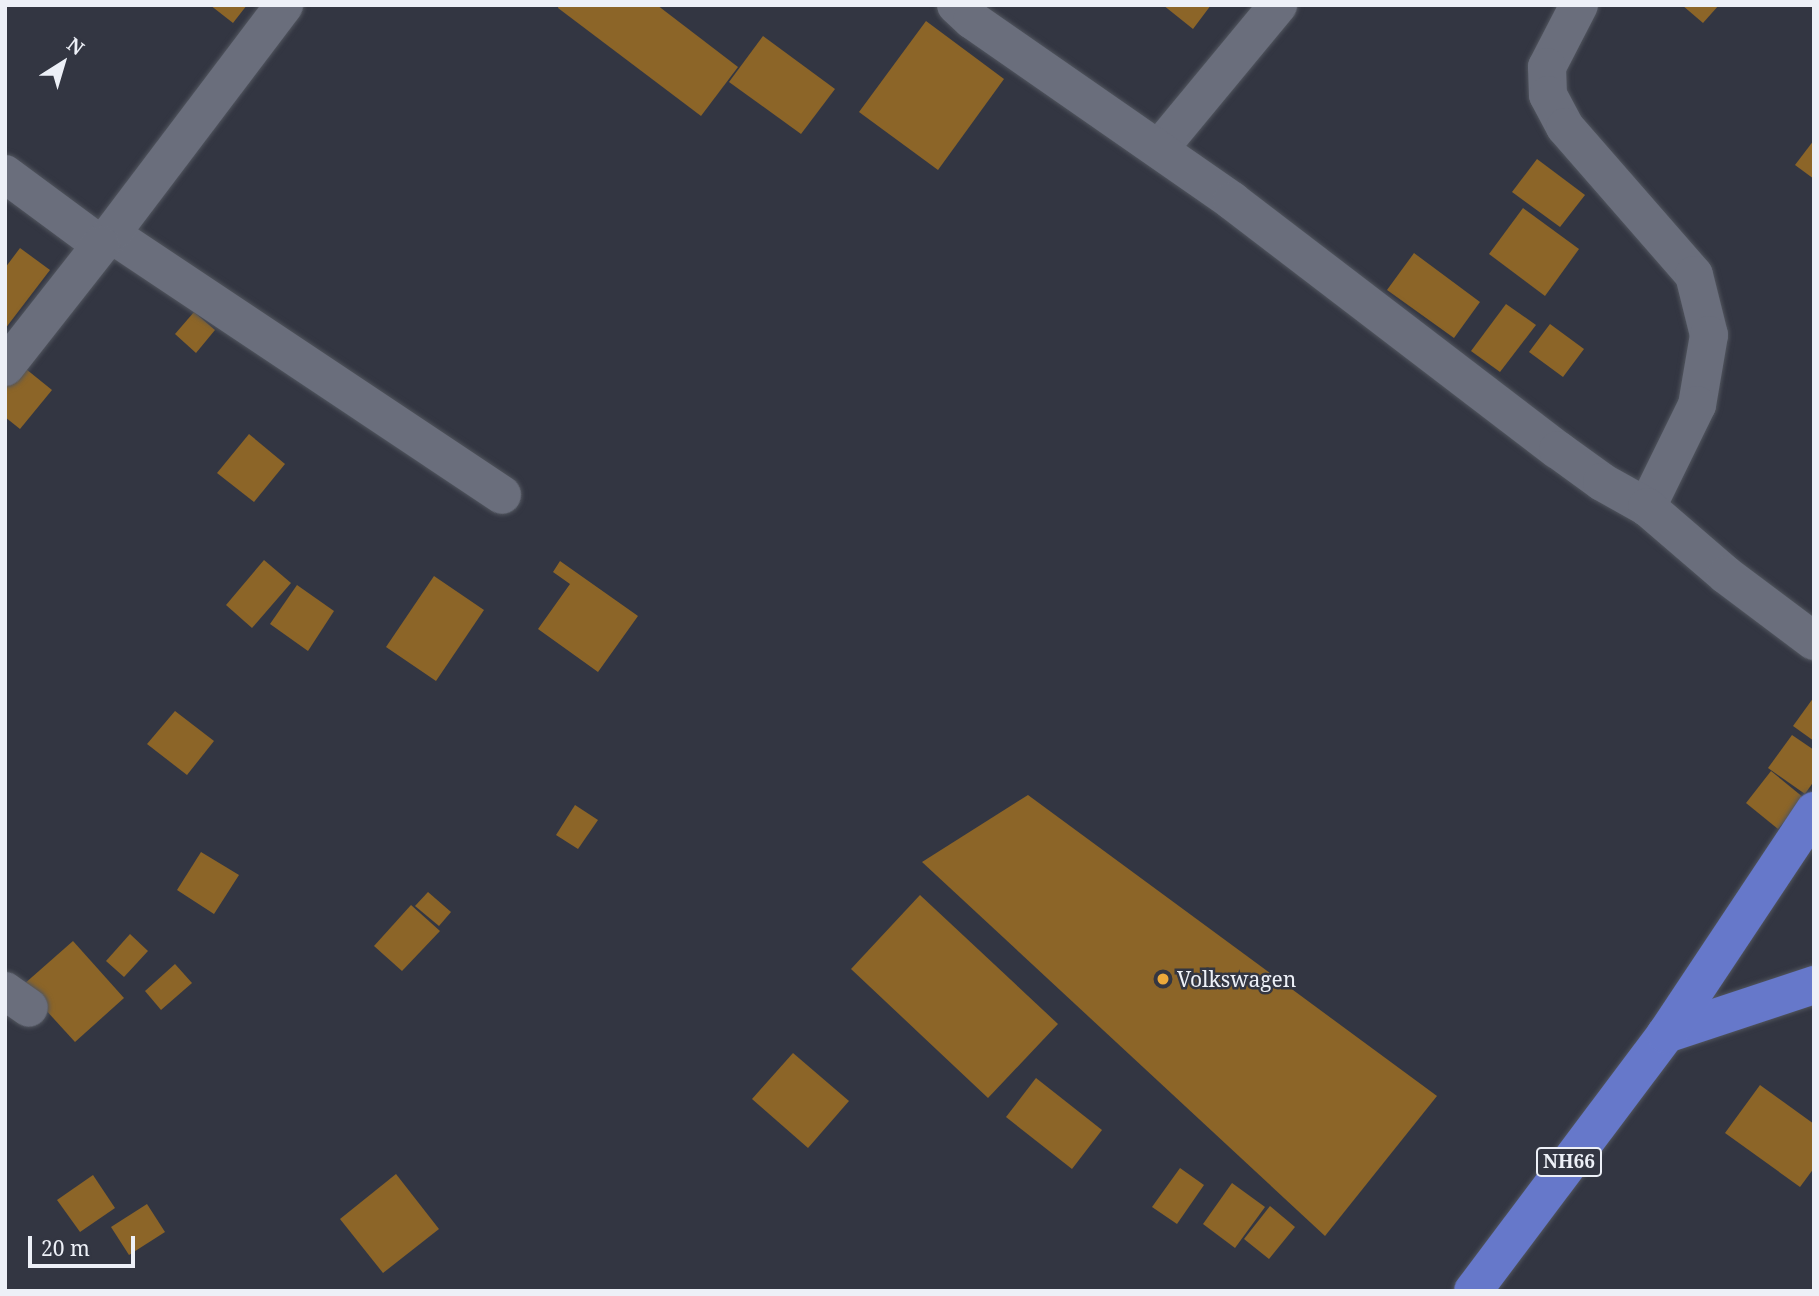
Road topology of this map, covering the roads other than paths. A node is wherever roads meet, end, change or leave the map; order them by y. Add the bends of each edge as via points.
1 (284, 5) edge
2 (956, 5) edge
3 (1278, 5) edge
4 (1578, 5) edge
5 (1159, 149) junction
6 (5, 174) edge
7 (106, 240) junction
8 (5, 367) edge
9 (502, 495) dead end
10 (1647, 507) junction
11 (1814, 641) edge
12 (1814, 811) edge
13 (1814, 985) edge
14 (1666, 1034) junction
15 (1472, 1291) edge

1 - 7 street
2 - 5 street
3 - 5 street
4 - 10 street via 1547,67 1548,95 1565,127 1694,275 1709,335 1697,405
5 - 10 street via 1558,450
6 - 7 street
7 - 8 street
7 - 9 street
10 - 11 street via 1726,575
12 - 14 highway, NH66
13 - 14 highway
14 - 15 highway, NH66

